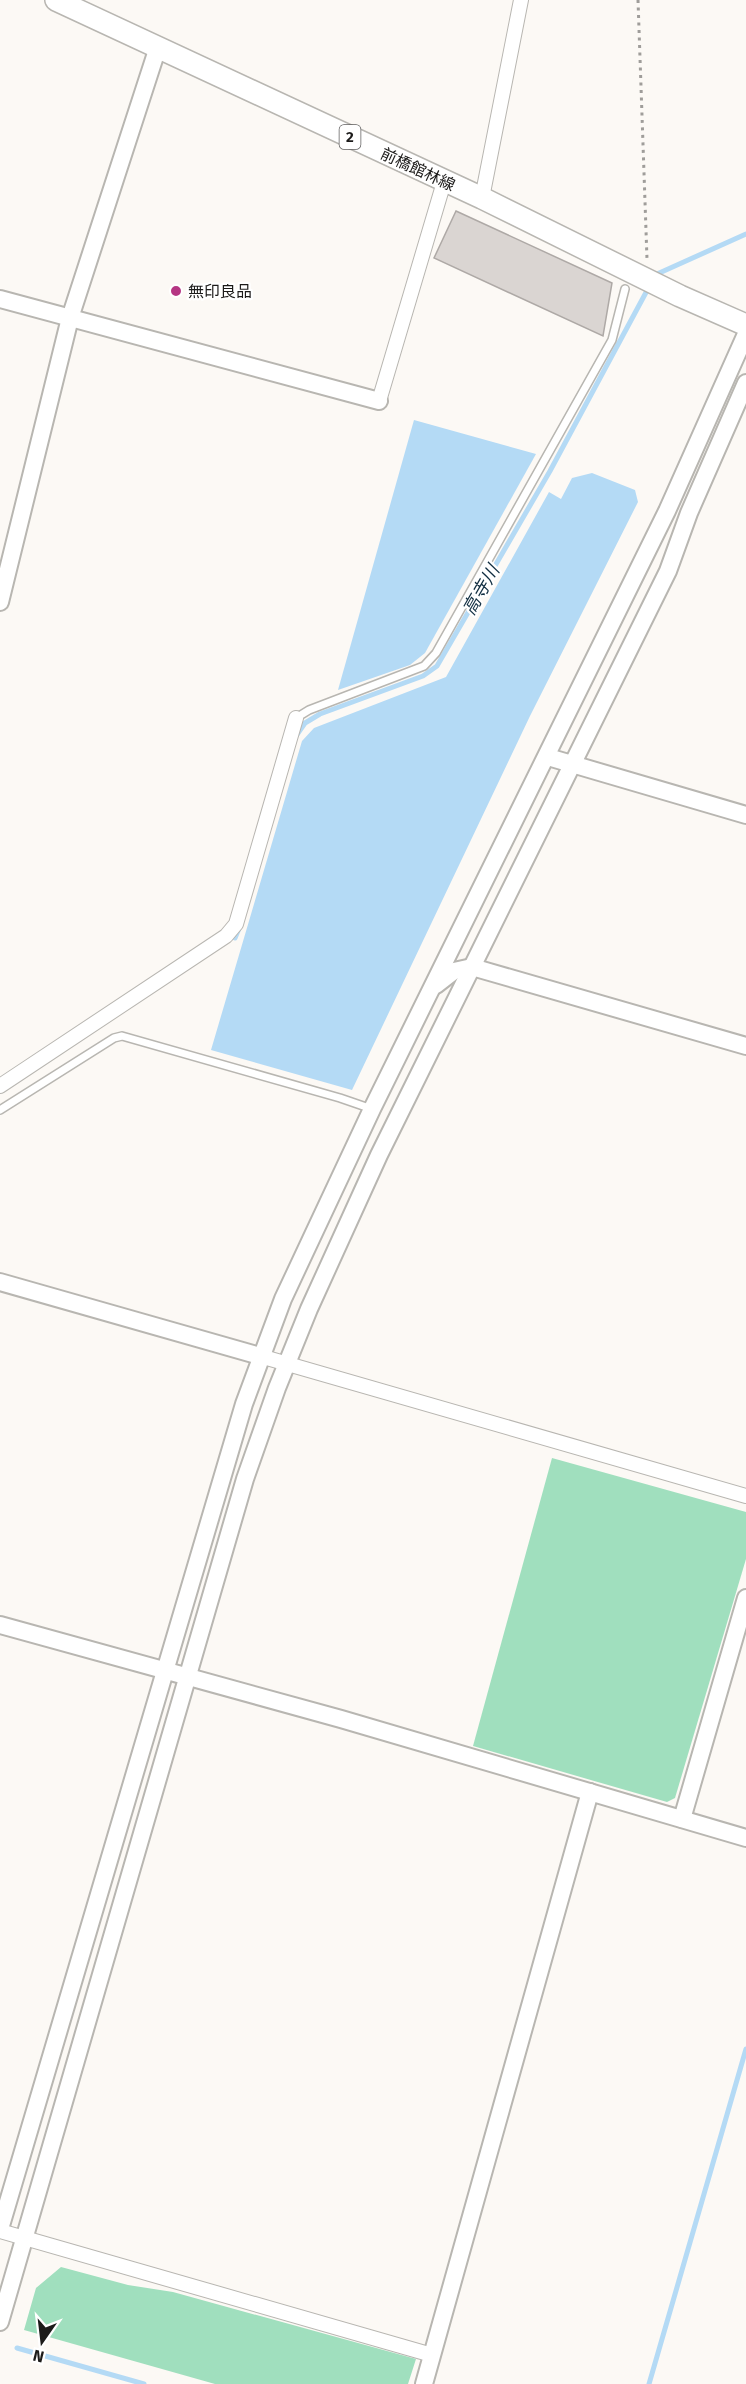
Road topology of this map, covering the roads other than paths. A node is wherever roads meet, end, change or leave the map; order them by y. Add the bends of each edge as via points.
1 (56, 0) edge
2 (521, 0) edge
3 (158, 47) junction
4 (444, 182) junction
5 (482, 198) junction
6 (635, 281) junction
7 (0, 299) edge
8 (70, 318) junction
9 (746, 325) edge
10 (746, 334) edge
11 (746, 383) edge
12 (379, 401) joint
13 (0, 602) edge
14 (296, 718) joint
15 (548, 757) junction
16 (573, 764) junction
17 (746, 815) edge
18 (465, 920) junction
19 (472, 968) junction
20 (433, 987) junction
21 (746, 1046) edge
22 (0, 1086) edge
23 (372, 1109) junction
24 (0, 1110) edge
25 (0, 1282) edge
26 (260, 1356) junction
27 (287, 1363) junction
28 (746, 1496) edge
29 (746, 1598) edge
30 (0, 1625) edge
31 (165, 1671) junction
32 (188, 1677) junction
33 (590, 1792) junction
34 (682, 1819) junction
35 (746, 1838) edge
36 (0, 2230) edge
37 (26, 2239) junction
38 (0, 2322) edge
39 (432, 2355) junction
40 (424, 2384) edge

1 - 3 main road, 前橋館林線 / 2
2 - 5 street
3 - 4 main road, 前橋館林線 / 2
3 - 8 street
4 - 5 main road, 前橋館林線 / 2
4 - 12 street
5 - 6 main road, 前橋館林線 / 2
6 - 9 main road, 前橋館林線 / 2
6 - 14 lane via 612,340 436,653 424,666
7 - 8 street
8 - 12 street
8 - 13 street
10 - 15 street via 667,511
11 - 16 street via 668,570
14 - 22 street via 236,924 226,936
15 - 16 street
15 - 18 street
16 - 17 street
16 - 19 street
18 - 19 street via 462,935
18 - 20 street
19 - 20 street via 454,971
19 - 21 street
19 - 27 street via 375,1166
20 - 23 street
23 - 24 lane via 122,1036
23 - 26 street
25 - 26 street
26 - 27 street
26 - 31 street
27 - 28 street
27 - 32 street via 245,1479
29 - 34 street
30 - 31 street
31 - 32 street
31 - 36 street
32 - 33 street
32 - 37 street
33 - 34 street
33 - 39 street
34 - 35 street
36 - 37 street
37 - 38 street
37 - 39 street
39 - 40 street

